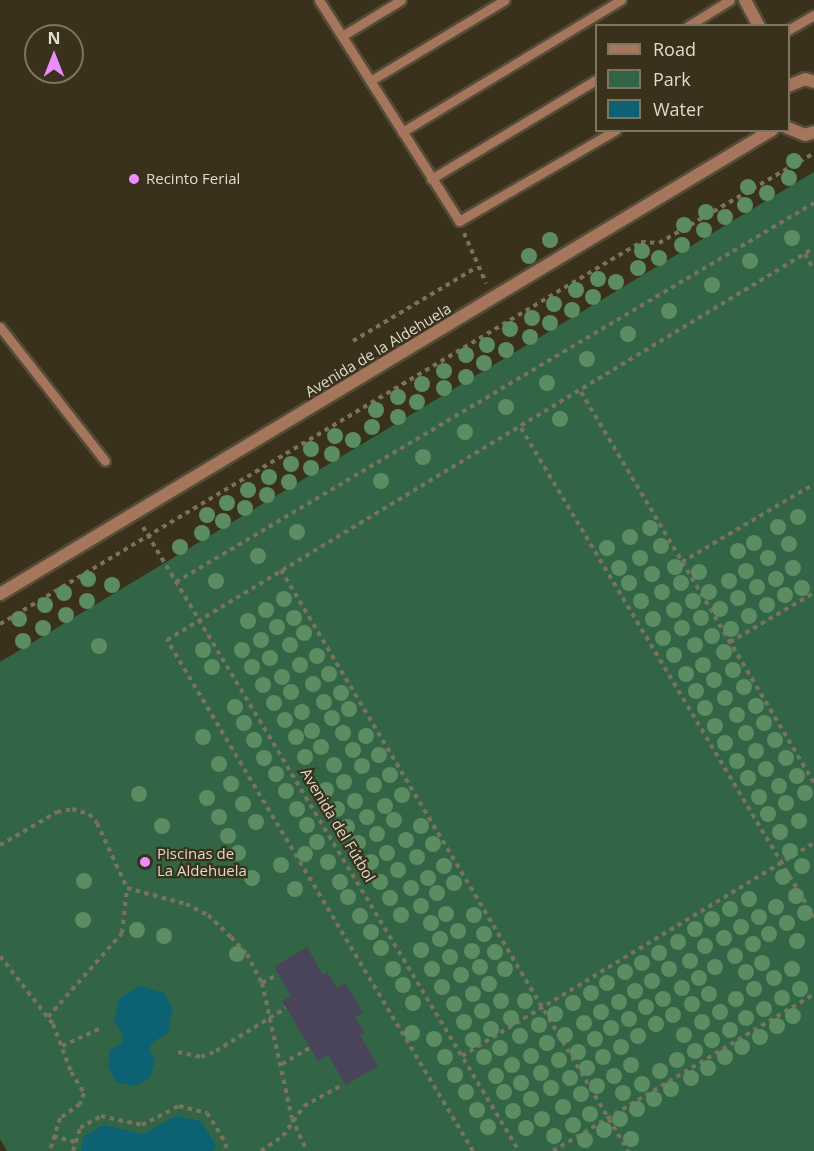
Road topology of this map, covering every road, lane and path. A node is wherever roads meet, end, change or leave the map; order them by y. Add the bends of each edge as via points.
1 (319, 0) edge
2 (401, 0) edge
3 (505, 0) edge
4 (621, 0) edge
5 (730, 0) edge
6 (745, 0) edge
7 (814, 15) edge
8 (691, 24) edge
9 (758, 24) edge
10 (790, 29) edge
11 (342, 36) junction
12 (370, 81) junction
13 (595, 81) edge
14 (814, 82) edge
15 (790, 83) edge
16 (790, 128) edge
17 (402, 132) junction
18 (613, 132) edge
19 (769, 132) edge
20 (814, 132) edge
21 (814, 153) edge
22 (431, 179) junction
23 (814, 202) edge
24 (459, 221) junction
25 (814, 248) edge
26 (805, 254) junction
27 (477, 267) junction
28 (814, 270) edge
29 (494, 297) junction
30 (0, 327) edge
31 (354, 341) dead end
32 (581, 392) junction
33 (521, 428) junction
34 (105, 461) dead end
35 (814, 484) edge
36 (135, 513) junction
37 (148, 535) junction
38 (682, 562) junction
39 (282, 570) junction
40 (176, 582) junction
41 (814, 593) edge
42 (0, 594) edge
43 (200, 619) junction
44 (0, 624) edge
45 (730, 642) junction
46 (814, 783) edge
47 (814, 843) edge
48 (0, 845) edge
49 (782, 862) junction
50 (127, 888) junction
51 (814, 917) edge
52 (0, 956) edge
53 (278, 974) dead end
54 (262, 983) junction
55 (814, 994) edge
56 (542, 1007) junction
57 (286, 1008) dead end
58 (48, 1017) junction
59 (267, 1017) junction
60 (99, 1029) dead end
61 (62, 1046) junction
62 (310, 1048) dead end
63 (177, 1052) dead end
64 (462, 1056) junction
65 (282, 1064) junction
66 (342, 1085) dead end
67 (292, 1118) junction
68 (608, 1118) junction
69 (53, 1136) junction
70 (76, 1142) junction
71 (50, 1151) edge
72 (73, 1151) edge
73 (225, 1151) edge
74 (261, 1151) edge
75 (307, 1151) edge
76 (473, 1151) edge
77 (519, 1151) edge
78 (553, 1151) edge
79 (628, 1151) edge

1 - 11 lane
2 - 11 lane
3 - 12 lane
4 - 17 lane
5 - 8 lane
6 - 9 street
7 - 10 lane
11 - 12 lane
12 - 17 lane
13 - 22 lane
14 - 15 street via 805,79
16 - 20 street via 805,135
17 - 22 lane
18 - 24 lane
19 - 29 street, Avenida de la Aldehuela
21 - 37 path via 659,243 641,242
22 - 24 lane
23 - 40 path
24 - 27 path
25 - 26 path
26 - 28 path
26 - 32 path
27 - 29 path
27 - 31 path
29 - 36 street, Avenida de la Aldehuela
30 - 34 lane
32 - 33 path
32 - 38 path
33 - 39 path
33 - 49 path
35 - 38 path
36 - 37 path, Avenida del Fútbol
36 - 42 street, Avenida de la Aldehuela
37 - 40 path, Avenida del Fútbol
37 - 44 path
38 - 45 path
39 - 43 path
39 - 56 path
40 - 43 path, Avenida del Fútbol
41 - 45 path
43 - 64 path, Avenida del Fútbol
43 - 76 path via 166,640
45 - 46 path
47 - 49 path
48 - 50 path via 57,812 72,809 89,814 98,823
49 - 51 path
49 - 56 path
50 - 54 path via 186,904 208,915 247,954
50 - 58 path via 122,933
52 - 58 path
53 - 54 path
54 - 59 path
55 - 68 path
56 - 64 path
56 - 68 path
57 - 59 path
58 - 61 path
59 - 63 path via 201,1057
59 - 65 path
60 - 61 path
61 - 69 path via 85,1099 60,1118
62 - 65 path
64 - 77 path, Avenida del Fútbol
65 - 67 path
66 - 67 path via 304,1106
67 - 74 path via 283,1136
67 - 75 path
68 - 78 path
68 - 79 path
69 - 70 path
69 - 71 path
70 - 72 path
70 - 73 path via 80,1128 101,1116 142,1125 179,1106 207,1113 226,1144

